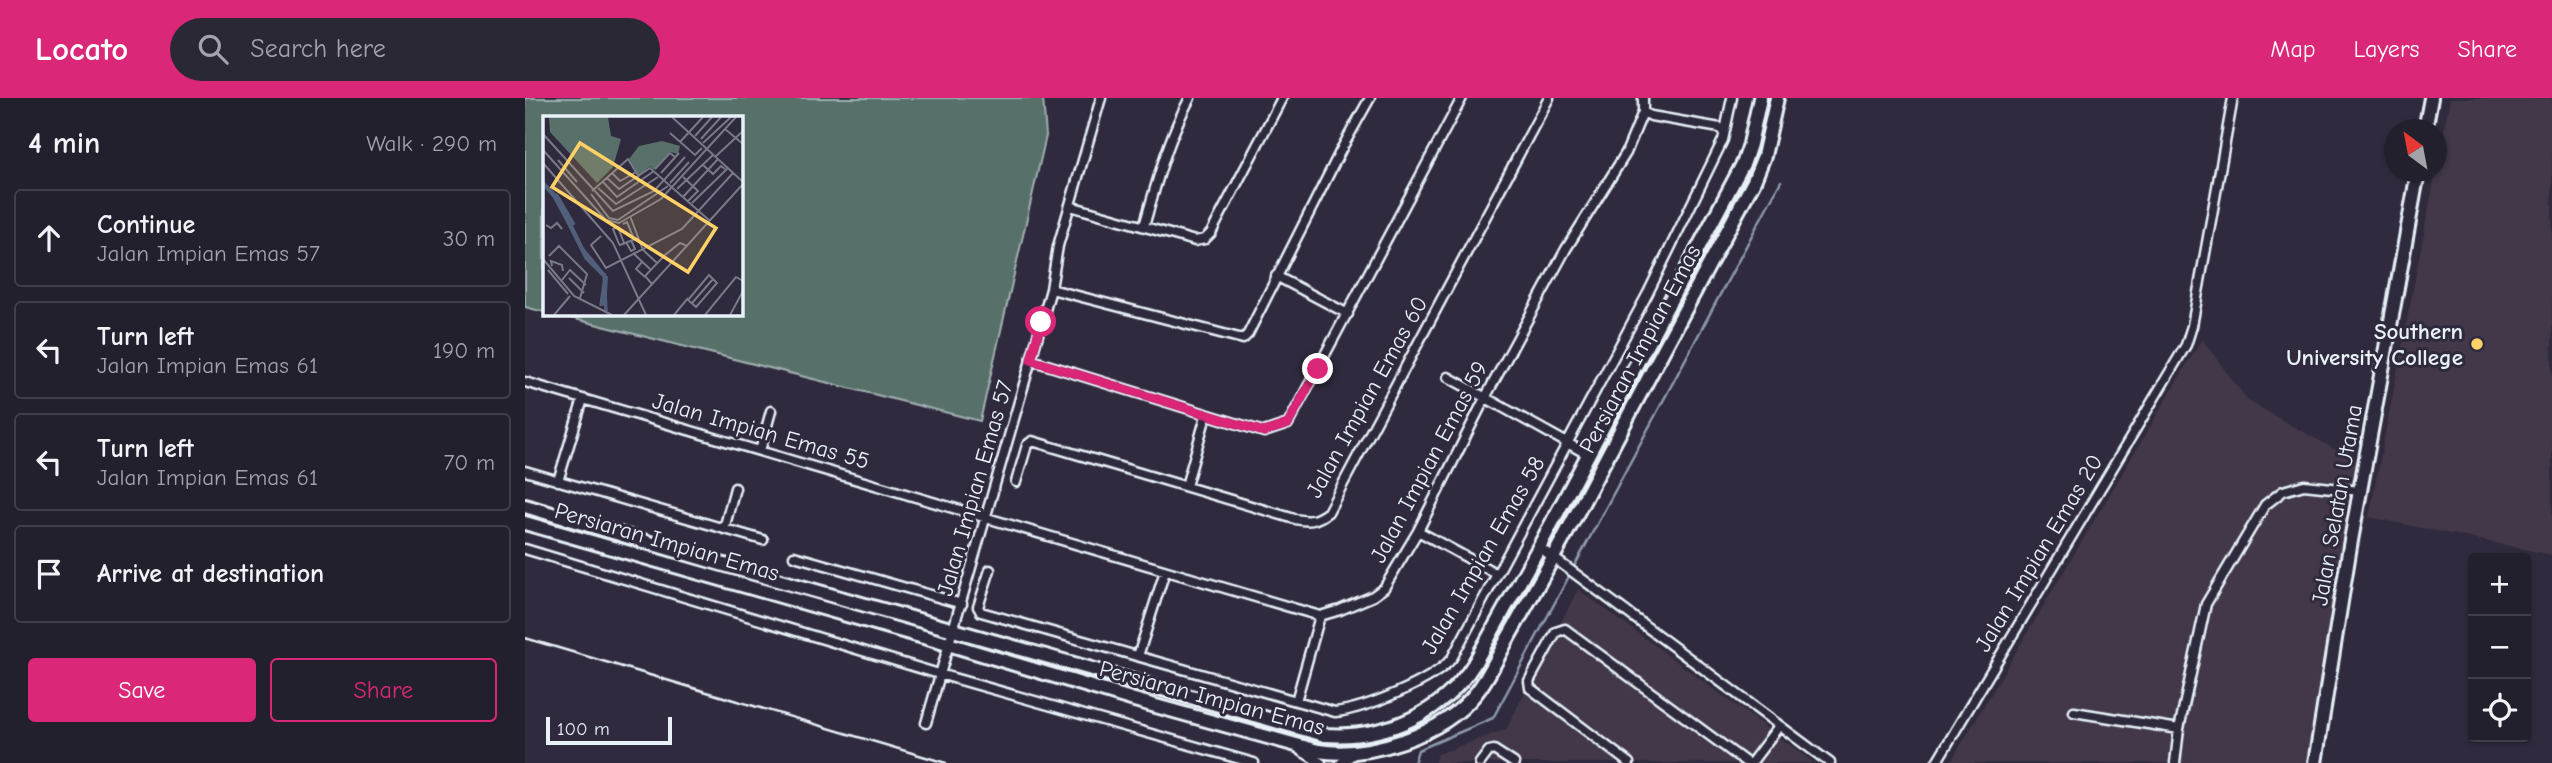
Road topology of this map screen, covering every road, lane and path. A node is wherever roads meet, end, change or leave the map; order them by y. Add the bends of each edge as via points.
1 (1101, 98) edge
2 (1190, 98) edge
3 (1282, 98) edge
4 (1370, 98) edge
5 (1462, 98) edge
6 (1549, 98) edge
7 (1643, 98) edge
8 (1732, 98) edge
9 (1760, 98) edge
10 (1777, 98) edge
11 (2233, 98) edge
12 (2431, 98) edge
13 (1643, 112) junction
14 (2427, 119) edge
15 (1724, 133) junction
16 (2416, 182) edge
17 (1070, 206) junction
18 (1144, 226) junction
19 (1276, 276) junction
20 (1051, 289) junction
21 (1348, 314) junction
22 (1031, 360) junction
23 (1448, 377) dead end
24 (525, 382) edge
25 (1485, 398) junction
26 (583, 399) junction
27 (771, 411) dead end
28 (1206, 416) junction
29 (1568, 443) junction
30 (760, 451) junction
31 (1587, 454) junction
32 (525, 471) edge
33 (558, 481) junction
34 (1016, 482) dead end
35 (1186, 486) junction
36 (735, 488) dead end
37 (2360, 491) junction
38 (525, 506) edge
39 (987, 516) junction
40 (525, 523) edge
41 (725, 528) junction
42 (1418, 531) junction
43 (763, 540) dead end
44 (1539, 547) junction
45 (525, 549) edge
46 (794, 556) dead end
47 (1554, 557) junction
48 (990, 570) dead end
49 (1165, 570) junction
50 (1497, 575) junction
51 (962, 604) junction
52 (1320, 616) junction
53 (953, 630) junction
54 (948, 644) junction
55 (1138, 656) junction
56 (939, 674) junction
57 (1296, 701) junction
58 (2074, 712) dead end
59 (926, 723) dead end
60 (1779, 726) junction
61 (2179, 729) junction
62 (1287, 742) junction
63 (1360, 752) junction
64 (1754, 762) edge
65 (1254, 763) edge
66 (1321, 763) edge
67 (1341, 763) edge
68 (1480, 763) edge
69 (1514, 763) edge
70 (1629, 763) edge
71 (1830, 763) edge
72 (1936, 763) edge
73 (2175, 763) edge
74 (2315, 763) edge

1 - 17 street, Jalan Impian Emas 57
2 - 18 street via 1177,121
3 - 18 street via 1205,239 1195,241
4 - 19 street
5 - 21 street
6 - 35 street, Jalan Impian Emas 60 via 1328,512 1309,522
7 - 13 street, Jalan Impian Emas 59
8 - 15 street, Jalan Impian Emas 58
9 - 31 main road, Persiaran Impian Emas via 1744,162
10 - 47 main road, Persiaran Impian Emas via 1754,181
11 - 72 street, Jalan Impian Emas 20 via 2186,345
12 - 14 main road
13 - 15 street via 1720,128
13 - 25 street, Jalan Impian Emas 59 via 1626,152 1566,248
15 - 29 street, Jalan Impian Emas 58 via 1648,293
16 - 37 main road, Jalan Selatan Utama
17 - 18 street
17 - 20 street, Jalan Impian Emas 57
19 - 20 street via 1243,339
19 - 21 street
20 - 22 street, Jalan Impian Emas 57
21 - 28 street via 1288,424 1264,432
22 - 28 street
22 - 39 street, Jalan Impian Emas 57
23 - 25 street
24 - 26 street, Jalan Impian Emas 55
25 - 29 street
25 - 42 street, Jalan Impian Emas 59
26 - 30 street, Jalan Impian Emas 55
26 - 33 street
27 - 30 street
28 - 35 street
29 - 31 street
29 - 50 street, Jalan Impian Emas 58
30 - 39 street, Jalan Impian Emas 55
31 - 44 main road, Persiaran Impian Emas
32 - 33 street
33 - 41 street
34 - 35 street, Jalan Impian Emas 60 via 1032,441
36 - 41 street
37 - 61 street via 2304,485 2283,491 2265,505 2206,604
37 - 74 main road, Jalan Selatan Utama
38 - 53 main road, Persiaran Impian Emas
39 - 49 street
39 - 51 street, Jalan Impian Emas 57
40 - 54 main road, Persiaran Impian Emas
41 - 43 street
42 - 50 street
42 - 52 street, Jalan Impian Emas 59 via 1384,588
44 - 47 street
44 - 53 main road, Persiaran Impian Emas via 1463,681 1421,715 1369,734 1325,735
45 - 56 street
46 - 51 street
47 - 60 street
47 - 63 main road, Persiaran Impian Emas via 1476,694 1424,732
48 - 55 street, Jalan Impian Emas 58 via 978,611
49 - 52 street
49 - 55 street
50 - 57 street, Jalan Impian Emas 58 via 1444,668 1347,711
51 - 53 street, Jalan Impian Emas 57
52 - 57 street
53 - 54 street, Jalan Impian Emas 57
54 - 56 street, Jalan Impian Emas 57
54 - 62 main road, Persiaran Impian Emas
55 - 57 street, Jalan Impian Emas 58
56 - 59 street, Jalan Impian Emas 57
56 - 65 street
58 - 61 street
60 - 64 street
60 - 71 street
61 - 73 street
62 - 63 main road, Persiaran Impian Emas via 1337,754
62 - 66 street
63 - 67 street
64 - 70 street via 1561,629 1529,681 1530,688
68 - 69 street via 1494,750

